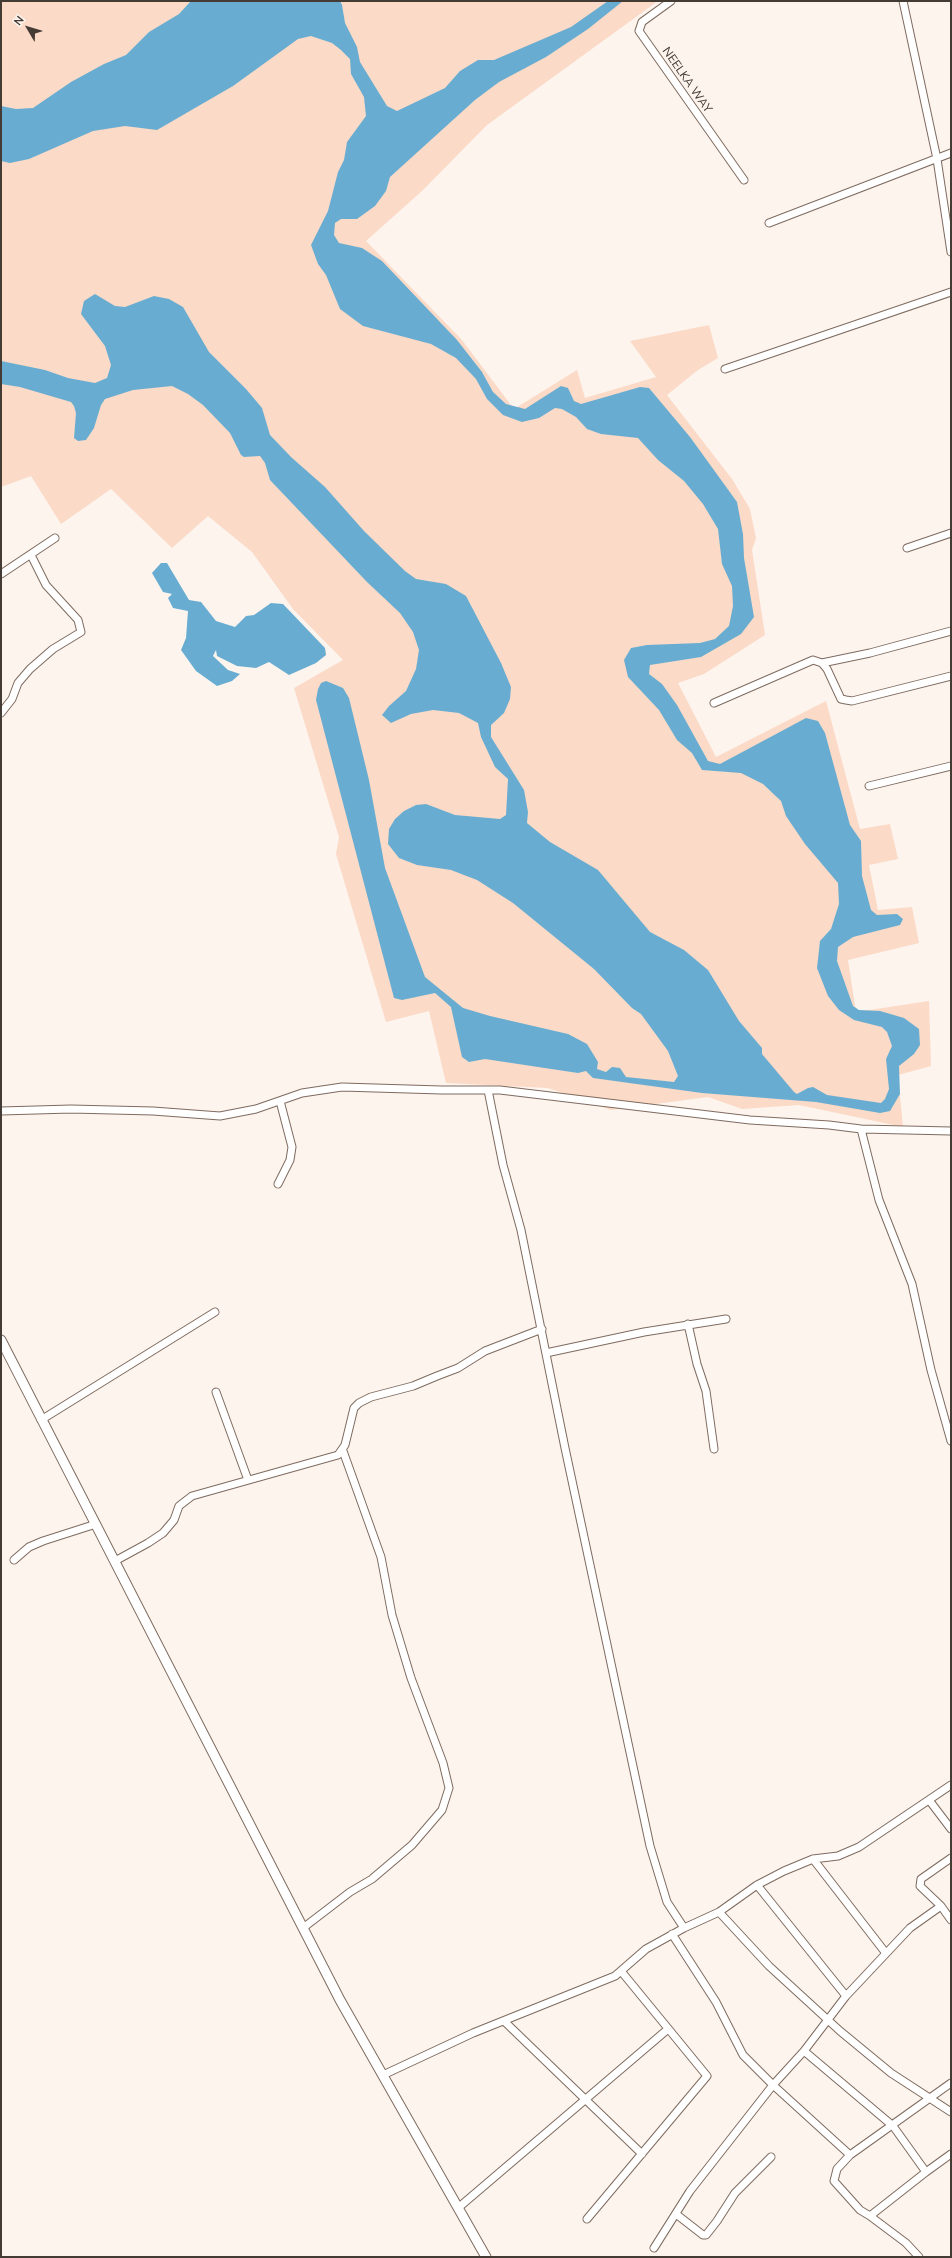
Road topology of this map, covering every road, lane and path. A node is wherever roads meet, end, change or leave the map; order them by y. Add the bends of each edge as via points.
1 (671, 1) edge
2 (903, 1) edge
3 (951, 153) edge
4 (937, 160) junction
5 (744, 180) dead end
6 (769, 223) dead end
7 (951, 252) edge
8 (951, 292) edge
9 (725, 369) dead end
10 (951, 533) edge
11 (55, 538) dead end
12 (907, 548) dead end
13 (31, 555) junction
14 (1, 574) edge
15 (951, 631) edge
16 (822, 663) junction
17 (951, 676) edge
18 (714, 703) dead end
19 (1, 713) edge
20 (951, 766) edge
21 (869, 786) dead end
22 (488, 1090) junction
23 (280, 1101) junction
24 (1, 1111) edge
25 (861, 1129) junction
26 (951, 1131) edge
27 (278, 1184) dead end
28 (215, 1312) dead end
29 (726, 1319) dead end
30 (688, 1324) junction
31 (542, 1329) junction
32 (1, 1340) edge
33 (546, 1353) junction
34 (216, 1392) dead end
35 (41, 1420) junction
36 (951, 1441) edge
37 (714, 1450) dead end
38 (343, 1451) junction
39 (248, 1480) junction
40 (96, 1524) junction
41 (14, 1560) dead end
42 (115, 1561) junction
43 (951, 1785) edge
44 (929, 1800) junction
45 (951, 1829) edge
46 (951, 1858) edge
47 (813, 1859) junction
48 (757, 1885) junction
49 (941, 1906) junction
50 (719, 1912) junction
51 (951, 1920) edge
52 (303, 1928) junction
53 (684, 1928) junction
54 (672, 1934) junction
55 (885, 1952) junction
56 (621, 1971) junction
57 (846, 1996) junction
58 (828, 2020) junction
59 (504, 2021) junction
60 (668, 2029) junction
61 (804, 2051) junction
62 (383, 2075) junction
63 (951, 2083) edge
64 (773, 2085) junction
65 (929, 2098) junction
66 (585, 2100) junction
67 (951, 2112) edge
68 (893, 2126) junction
69 (642, 2154) junction
70 (951, 2154) edge
71 (850, 2155) junction
72 (771, 2157) dead end
73 (926, 2172) junction
74 (458, 2208) junction
75 (676, 2214) junction
76 (870, 2216) junction
77 (587, 2219) dead end
78 (654, 2248) dead end
79 (486, 2257) edge
80 (919, 2257) edge

1 - 5 street, NEELKA WAY via 642,22 639,31
2 - 4 street
3 - 4 street
4 - 6 street
4 - 7 street
8 - 9 street
10 - 12 street
11 - 13 street
13 - 14 street
13 - 19 street via 46,585 78,620 81,632 53,649 30,669 18,683 12,699
15 - 16 street
16 - 17 street via 841,699 852,701
16 - 18 street via 812,660
20 - 21 street
22 - 23 street via 342,1087 302,1093
22 - 25 street via 750,1120
22 - 31 street
23 - 24 street via 220,1116 71,1108
23 - 27 street via 292,1147 290,1160
25 - 26 street
25 - 36 street via 879,1200 912,1284
28 - 35 street
29 - 30 street
30 - 33 street
30 - 37 street via 696,1364 706,1391
31 - 33 street
31 - 38 street via 486,1351 451,1371 413,1386 370,1397 359,1403 354,1408
32 - 35 street
33 - 53 street via 650,1846 667,1902
34 - 39 street
35 - 40 street
38 - 39 street via 328,1459
38 - 52 street via 381,1557 392,1615 411,1678 443,1763 449,1788 442,1810 412,1845 372,1878
39 - 42 street via 184,1500 176,1511 174,1520 163,1533
40 - 41 street via 43,1541
40 - 42 street
42 - 52 street
43 - 44 street
44 - 45 street
44 - 47 street via 859,1847 838,1856
46 - 49 street via 921,1879 920,1886
47 - 48 street
47 - 55 street
48 - 50 street
48 - 57 street
49 - 51 street
49 - 55 street via 910,1928
50 - 53 street
50 - 58 street via 769,1966
52 - 62 street
53 - 54 street
54 - 56 street via 646,1949
54 - 64 street via 716,2002 743,2055
55 - 57 street
56 - 59 street via 615,1976
56 - 60 street
57 - 58 street
58 - 61 street
58 - 65 street via 891,2073
59 - 62 street
59 - 66 street
60 - 66 street
60 - 69 street via 707,2076
61 - 64 street
61 - 68 street
62 - 74 street
63 - 65 street
64 - 71 street
64 - 75 street via 690,2191
65 - 67 street
65 - 68 street
66 - 69 street
66 - 74 street
68 - 71 street
68 - 73 street
69 - 77 street
70 - 73 street
71 - 76 street via 837,2169 834,2181 860,2210
72 - 75 street via 735,2193 706,2235 702,2235
73 - 76 street
74 - 79 street
75 - 78 street
76 - 80 street via 906,2243

